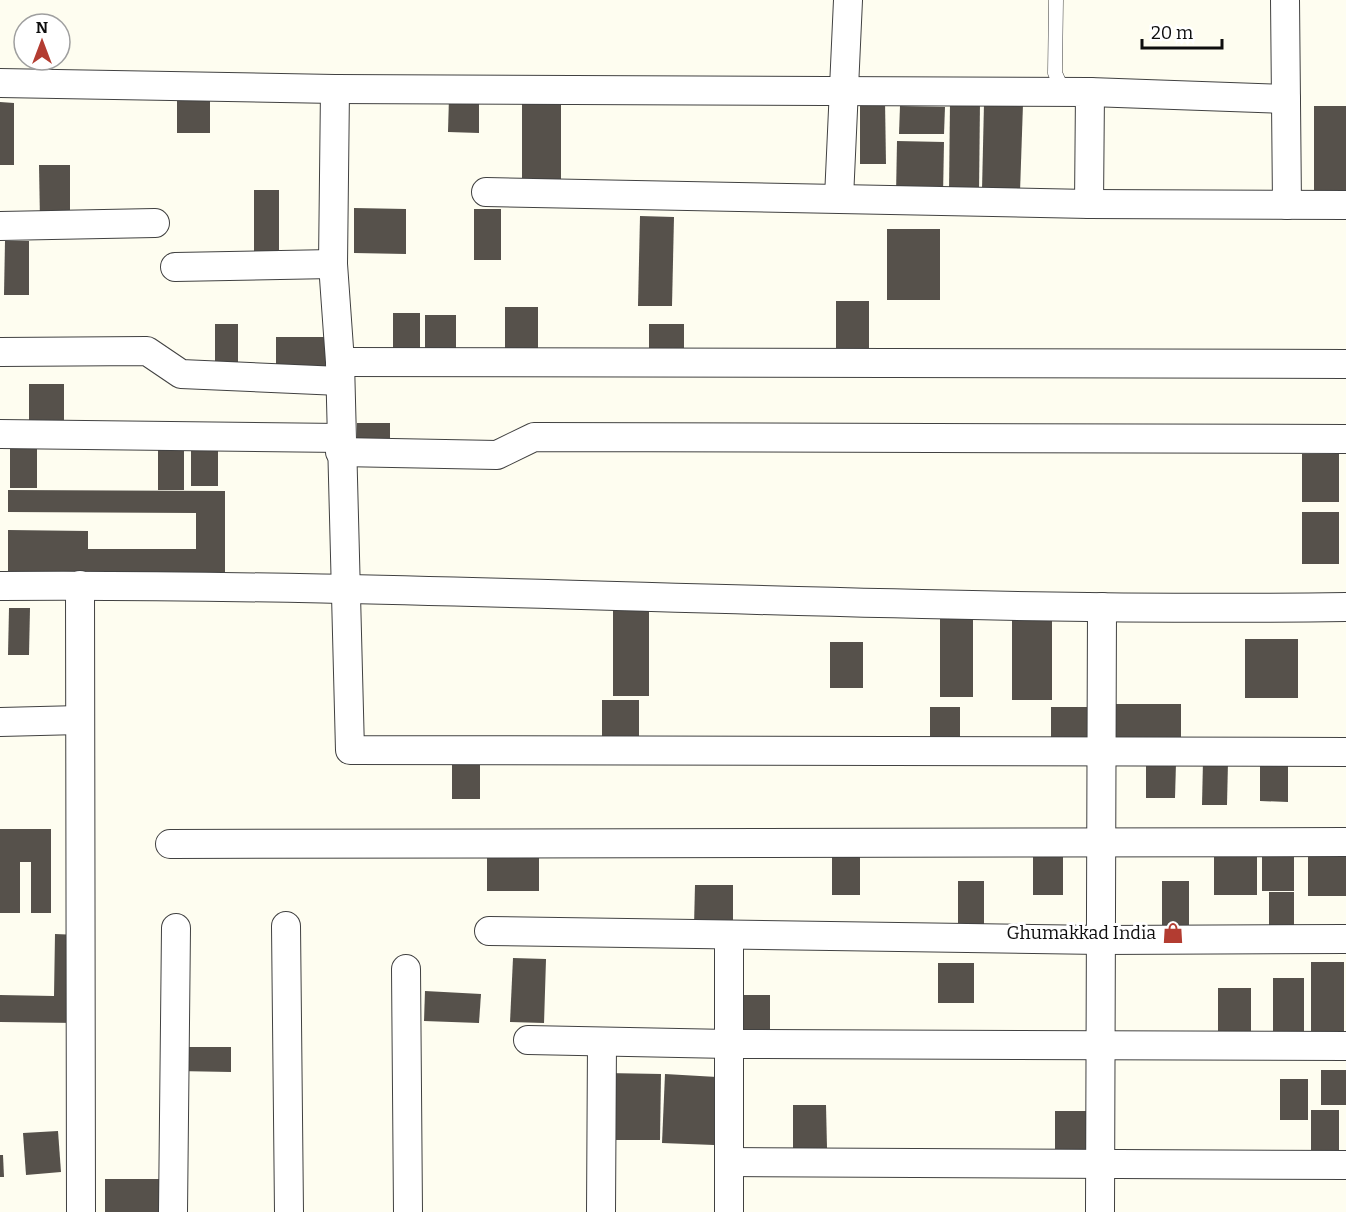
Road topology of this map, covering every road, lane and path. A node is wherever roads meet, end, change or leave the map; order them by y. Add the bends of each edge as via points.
1 (848, 0) edge
2 (1056, 0) edge
3 (1285, 0) edge
4 (0, 83) edge
5 (335, 89) junction
6 (846, 90) junction
7 (1077, 91) junction
8 (1286, 99) junction
9 (486, 192) dead end
10 (839, 198) junction
11 (1089, 204) junction
12 (1287, 205) junction
13 (1346, 205) edge
14 (155, 223) dead end
15 (0, 226) edge
16 (333, 264) junction
17 (175, 267) dead end
18 (0, 352) edge
19 (1346, 364) edge
20 (340, 372) junction
21 (0, 434) edge
22 (1346, 439) edge
23 (341, 445) junction
24 (80, 585) junction
25 (0, 586) edge
26 (344, 588) junction
27 (1102, 607) junction
28 (1346, 607) edge
29 (80, 720) junction
30 (0, 722) edge
31 (1346, 752) edge
32 (1102, 753) junction
33 (1346, 842) edge
34 (170, 844) dead end
35 (1101, 844) junction
36 (286, 926) dead end
37 (176, 928) dead end
38 (489, 931) dead end
39 (729, 936) junction
40 (1346, 939) edge
41 (1101, 940) junction
42 (406, 969) dead end
43 (528, 1040) dead end
44 (602, 1042) junction
45 (729, 1044) junction
46 (1101, 1046) junction
47 (1346, 1046) edge
48 (729, 1162) junction
49 (1099, 1164) junction
50 (1346, 1165) edge
51 (81, 1212) edge
52 (173, 1212) edge
53 (289, 1212) edge
54 (408, 1212) edge
55 (600, 1212) edge
56 (729, 1212) edge
57 (1100, 1212) edge

1 - 6 street
2 - 7 lane via 1055,73
3 - 8 street
4 - 5 street
5 - 6 street
5 - 16 street
6 - 7 street
6 - 10 street
7 - 8 street
7 - 11 street
8 - 12 street
9 - 10 street
10 - 11 street
11 - 12 street
12 - 13 street
14 - 15 street
16 - 17 street
16 - 20 street
18 - 20 street via 147,351 181,374
19 - 20 street
20 - 23 street
21 - 23 street
22 - 23 street via 534,437 497,456
23 - 26 street
24 - 25 street
24 - 26 street
24 - 29 street
26 - 27 street
26 - 32 street via 350,750
27 - 28 street
27 - 32 street
29 - 30 street
29 - 51 street
31 - 32 street
32 - 35 street
33 - 35 street
34 - 35 street
35 - 41 street
36 - 53 street
37 - 52 street
38 - 39 street
39 - 41 street
39 - 45 street
40 - 41 street
41 - 46 street
42 - 54 street
43 - 44 street
44 - 45 street
44 - 55 street
45 - 46 street
45 - 48 street
46 - 47 street
46 - 49 street
48 - 49 street
48 - 56 street
49 - 50 street
49 - 57 street

